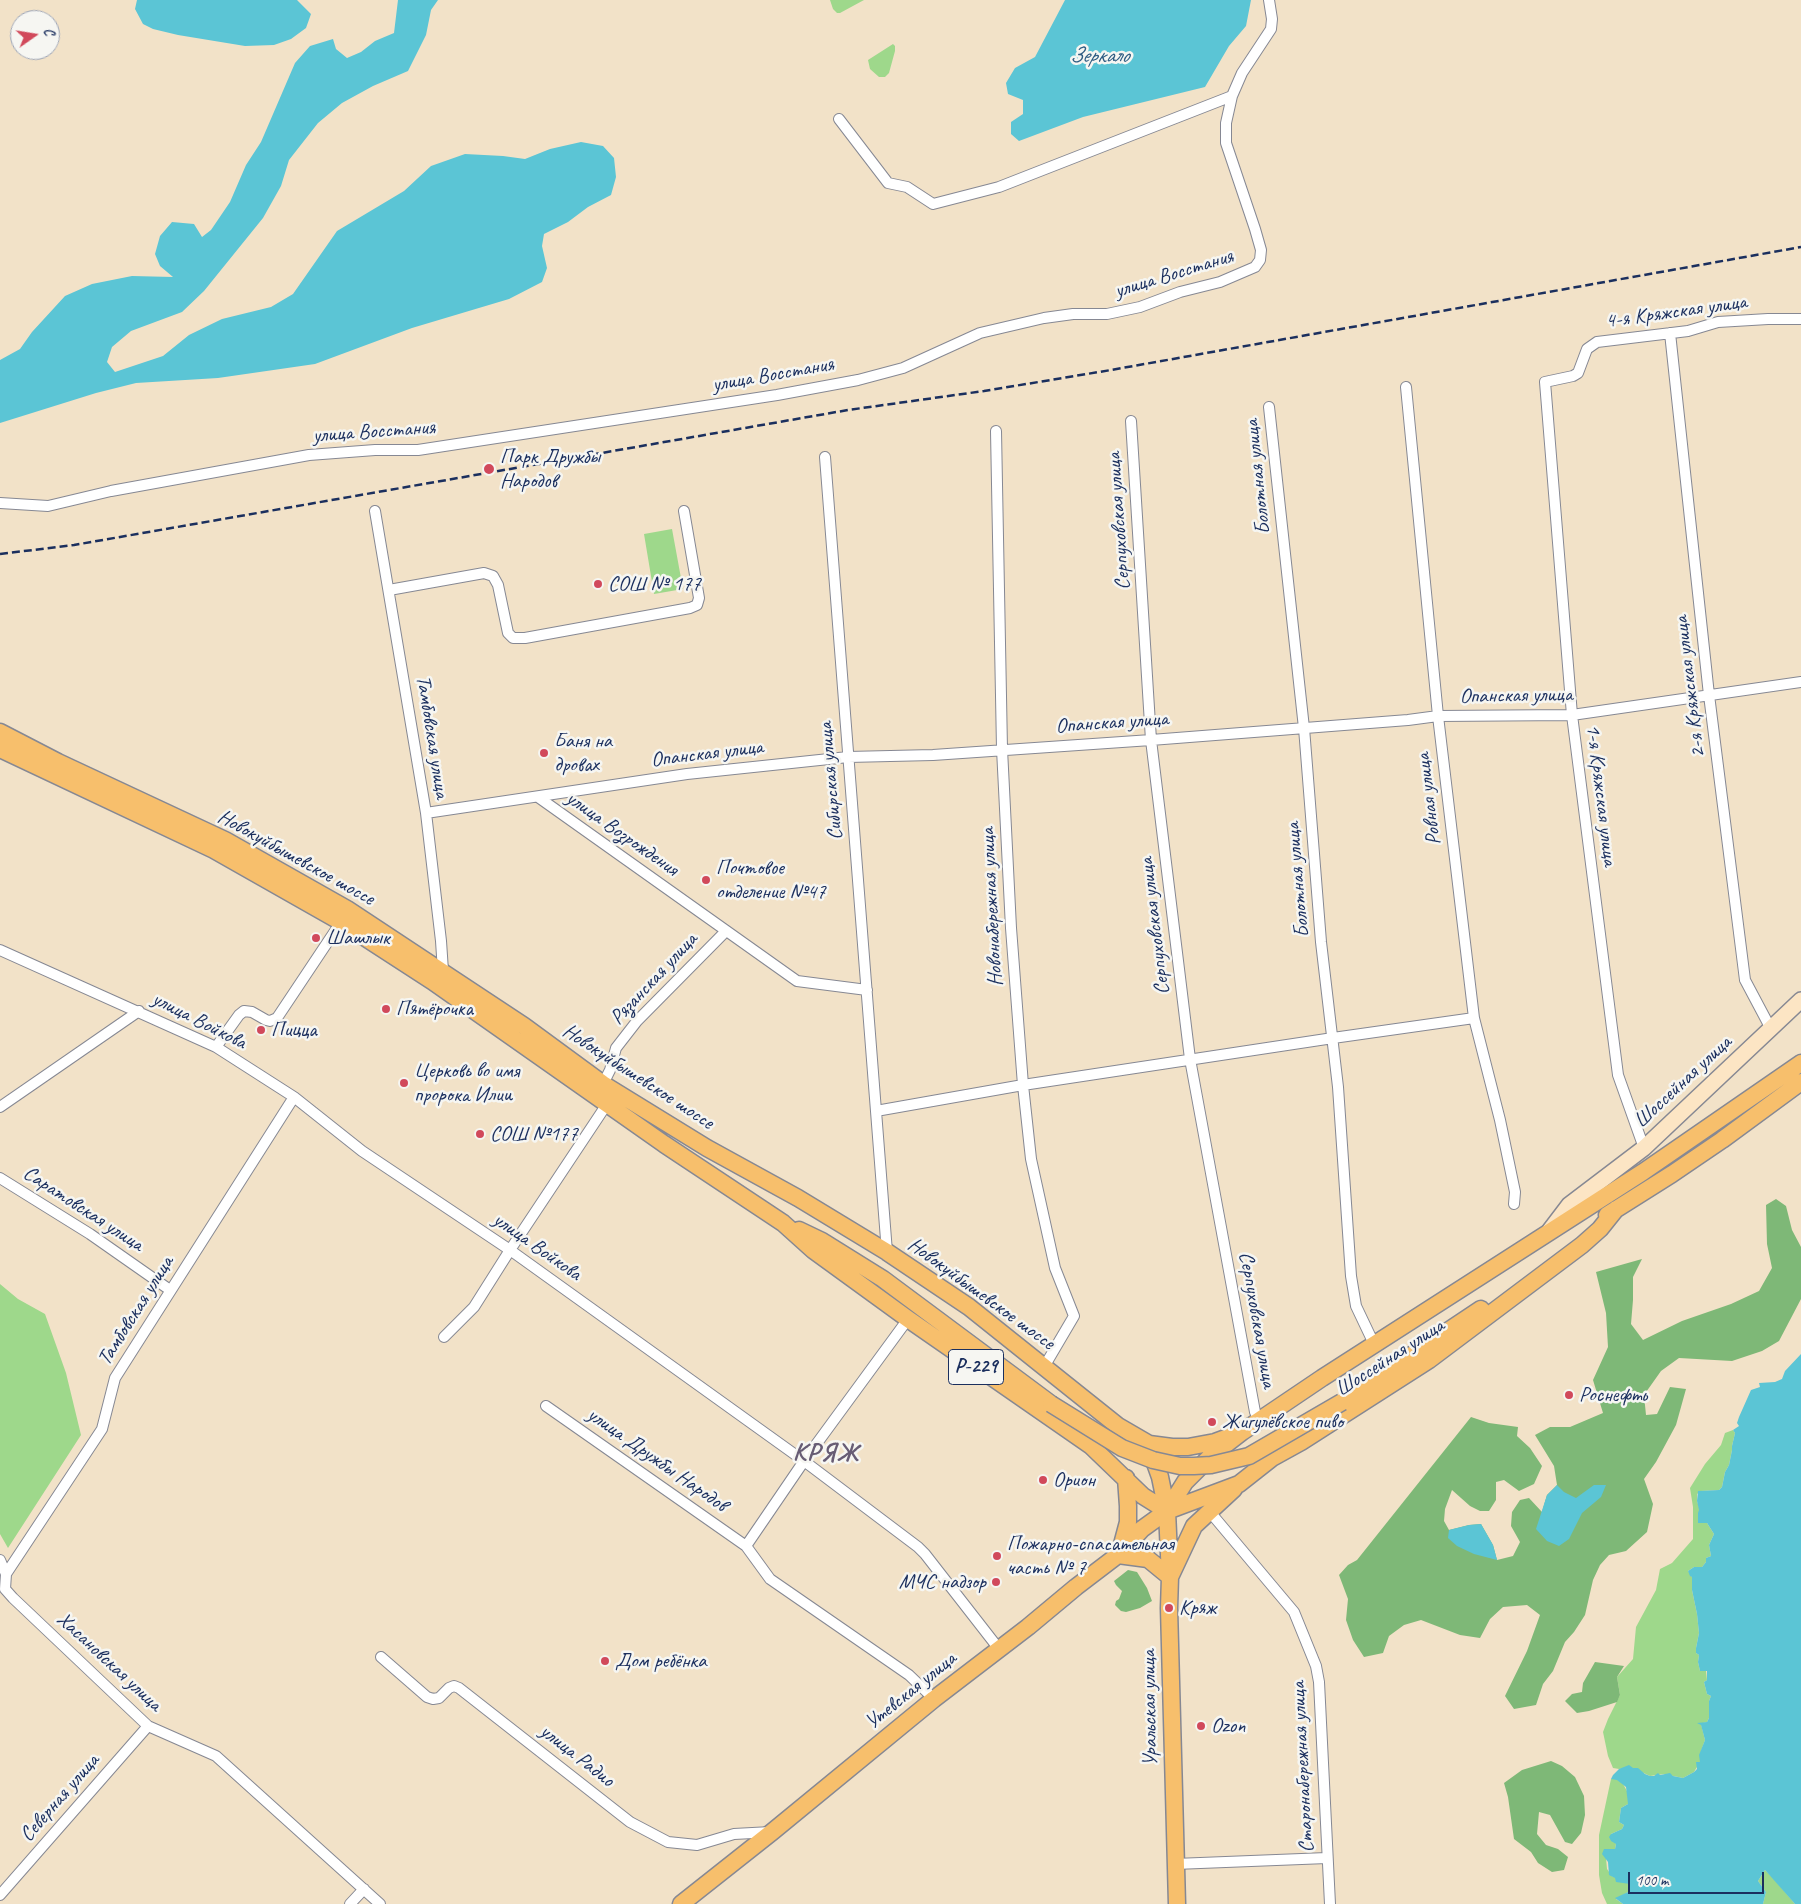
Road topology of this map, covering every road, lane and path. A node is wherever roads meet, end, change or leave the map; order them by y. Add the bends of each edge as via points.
1 (1269, 0) edge
2 (1232, 96) junction
3 (839, 119) dead end
4 (1801, 319) edge
5 (1670, 333) junction
6 (1545, 382) joint
7 (1406, 387) dead end
8 (1269, 407) dead end
9 (1131, 420) dead end
10 (996, 431) dead end
11 (825, 457) dead end
12 (0, 503) edge
13 (375, 511) dead end
14 (684, 511) dead end
15 (389, 590) junction
16 (1801, 682) edge
17 (1710, 695) junction
18 (1572, 715) junction
19 (1438, 716) junction
20 (1304, 728) junction
21 (0, 732) edge
22 (1151, 740) junction
23 (0, 749) edge
24 (1002, 749) junction
25 (848, 757) junction
26 (538, 798) junction
27 (426, 813) junction
28 (341, 922) junction
29 (726, 931) junction
30 (0, 950) edge
31 (443, 971) junction
32 (867, 990) junction
33 (1801, 1000) edge
34 (139, 1011) junction
35 (1474, 1018) junction
36 (1770, 1029) junction
37 (1333, 1038) junction
38 (216, 1047) junction
39 (1190, 1059) junction
40 (1801, 1062) edge
41 (1801, 1082) edge
42 (603, 1084) junction
43 (1023, 1085) junction
44 (294, 1097) junction
45 (607, 1104) junction
46 (0, 1107) edge
47 (876, 1111) junction
48 (1644, 1148) junction
49 (0, 1178) edge
50 (1514, 1204) dead end
51 (1616, 1209) junction
52 (783, 1223) junction
53 (1547, 1233) junction
54 (510, 1250) junction
55 (887, 1252) junction
56 (170, 1290) junction
57 (908, 1320) junction
58 (444, 1337) dead end
59 (1375, 1346) junction
60 (1044, 1366) junction
61 (1342, 1402) joint
62 (546, 1406) dead end
63 (1252, 1425) junction
64 (1118, 1426) junction
65 (1149, 1444) junction
66 (1096, 1451) junction
67 (1272, 1458) junction
68 (804, 1461) junction
69 (1126, 1478) junction
70 (1239, 1484) junction
71 (1166, 1511) junction
72 (1210, 1512) junction
73 (746, 1546) junction
74 (1118, 1556) junction
75 (0, 1560) edge
76 (6, 1574) junction
77 (1170, 1577) junction
78 (999, 1649) junction
79 (381, 1657) dead end
80 (934, 1699) junction
81 (148, 1726) junction
82 (772, 1832) junction
83 (1327, 1858) junction
84 (1175, 1864) junction
85 (364, 1889) junction
86 (0, 1895) edge
87 (350, 1904) edge
88 (380, 1904) edge
89 (681, 1904) edge
90 (1177, 1904) edge
91 (1330, 1904) edge

1 - 2 street, улица Восстания via 1271,29 1242,73
2 - 3 street via 999,187 933,204 907,187 888,184
2 - 12 street, улица Восстания via 1226,123 1226,143 1261,250 1255,267 1220,282 1140,307 1107,314 1044,318 980,333 903,368 786,393 418,450 309,455 111,491 48,506
4 - 5 street, 4-я Кряжская улица via 1718,322
5 - 6 street, 4-я Кряжская улица via 1597,342 1587,349 1578,373
5 - 17 street, 2-я Кряжская улица
6 - 18 street, 1-я Кряжская улица
7 - 19 street, Ровная улица
8 - 20 street, Болотная улица
9 - 22 street, Серпуховская улица
10 - 24 street, Новонабережная улица
11 - 25 street, Сибирская улица
13 - 15 street, Тамбовская улица
14 - 15 street via 699,598 697,605 690,608 513,638 508,633 498,585 493,576 484,572
15 - 27 street, Тамбовская улица
16 - 17 street, Опанская улица
17 - 18 street, Опанская улица
17 - 36 street, 2-я Кряжская улица via 1745,980
18 - 19 street, Опанская улица
18 - 48 street, 1-я Кряжская улица via 1618,1075
19 - 20 street, Опанская улица
19 - 35 street, Ровная улица
20 - 22 street, Опанская улица
20 - 37 street, Болотная улица
21 - 31 main road, Новокуйбышевское шоссе via 225,840 346,909
22 - 24 street, Опанская улица
22 - 39 street, Серпуховская улица
23 - 28 main road, Новокуйбышевское шоссе via 214,850
24 - 25 street, Опанская улица
24 - 43 street, Новонабережная улица via 1010,928
25 - 26 street, Опанская улица via 687,774
25 - 32 street, Сибирская улица
26 - 27 street, Опанская улица
26 - 29 street, улица Возрождения
27 - 31 street, Тамбовская улица
28 - 38 street via 278,1018 270,1021 244,1011
28 - 45 main road, Новокуйбышевское шоссе via 440,986
29 - 32 street, улица Возрождения via 797,981
29 - 42 street, Рязанская улица via 637,1022 616,1048
30 - 34 street, улица Войкова
31 - 42 main road, Новокуйбышевское шоссе
32 - 47 street, Сибирская улица
33 - 36 main road, Шоссейная улица
34 - 38 street, улица Войкова
34 - 46 street
35 - 37 street
35 - 50 street, Ровная улица via 1500,1120 1515,1192
36 - 48 main road, Шоссейная улица
37 - 39 street
37 - 59 street, Болотная улица via 1351,1276 1356,1306
38 - 44 street, улица Войкова
39 - 43 street
39 - 63 street, Серпуховская улица via 1255,1412
40 - 53 main road, Шоссейная улица via 1643,1172
41 - 51 main road, Шоссейная улица via 1715,1145
42 - 55 main road, Новокуйбышевское шоссе
43 - 47 street
43 - 60 street, Новонабережная улица via 1031,1159 1055,1268 1074,1316
44 - 54 street, улица Войкова via 362,1151
44 - 56 street, Тамбовская улица
45 - 52 main road, Новокуйбышевское шоссе
45 - 54 street
47 - 55 street, Сибирская улица
48 - 53 main road, Шоссейная улица via 1569,1206
49 - 56 street, Саратовская улица via 90,1234
51 - 61 main road, Шоссейная улица via 1494,1300
51 - 67 main road, Шоссейная улица via 1600,1230 1582,1245 1437,1354
52 - 57 main road, Новокуйбышевское шоссе / Р-229 via 813,1250
52 - 61 main road, Новокуйбышевское шоссе, bridge via 822,1241 883,1278 1052,1404 1122,1448 1153,1460 1194,1466 1249,1456
53 - 59 main road, Шоссейная улица
54 - 58 street via 474,1307
54 - 68 street, улица Войкова
55 - 60 main road, Новокуйбышевское шоссе via 969,1307
56 - 76 street, Тамбовская улица via 115,1378 102,1428
57 - 66 main road, Новокуйбышевское шоссе / Р-229
57 - 68 street
59 - 63 main road, Шоссейная улица
60 - 64 main road, Новокуйбышевское шоссе
62 - 73 street, улица Дружбы Народов
63 - 65 main road, Новокуйбышевское шоссе via 1215,1442 1188,1447
63 - 67 main road via 1247,1443 1252,1453 1261,1459
63 - 71 main road via 1211,1456 1185,1482
64 - 65 main road, Новокуйбышевское шоссе
64 - 66 main road via 1115,1441 1104,1450
65 - 71 main road, Уральская улица via 1160,1477
66 - 69 main road, Новокуйбышевское шоссе / Р-229
67 - 70 main road, Шоссейная улица
68 - 73 street
68 - 78 street, улица Войкова via 922,1550
69 - 71 main road, Новокуйбышевское шоссе / Р-229
69 - 74 main road via 1128,1522
70 - 71 main road, Шоссейная улица
70 - 72 main road
71 - 74 main road, Утевская улица via 1142,1529
71 - 77 main road, Уральская улица
72 - 77 main road via 1194,1526
72 - 83 street, Старонабережная улица via 1294,1612 1316,1666
73 - 80 street, улица Дружбы Народов via 770,1579 909,1675
74 - 77 main road via 1148,1559
74 - 78 main road, Утевская улица
75 - 76 street, Хасановская улица
76 - 81 street, Хасановская улица via 5,1589 13,1598
77 - 84 main road, Уральская улица
78 - 80 main road, Утевская улица
79 - 82 street, улица Радио via 427,1697 439,1698 449,1688 459,1688 630,1822 668,1842 697,1845 734,1834
80 - 82 main road, Утевская улица
81 - 85 street, Хасановская улица via 216,1756
81 - 86 street, Северная улица
82 - 89 main road, Утевская улица
83 - 84 street
83 - 91 street, Старонабережная улица
84 - 90 main road, Уральская улица
85 - 87 street
85 - 88 street, Хасановская улица

